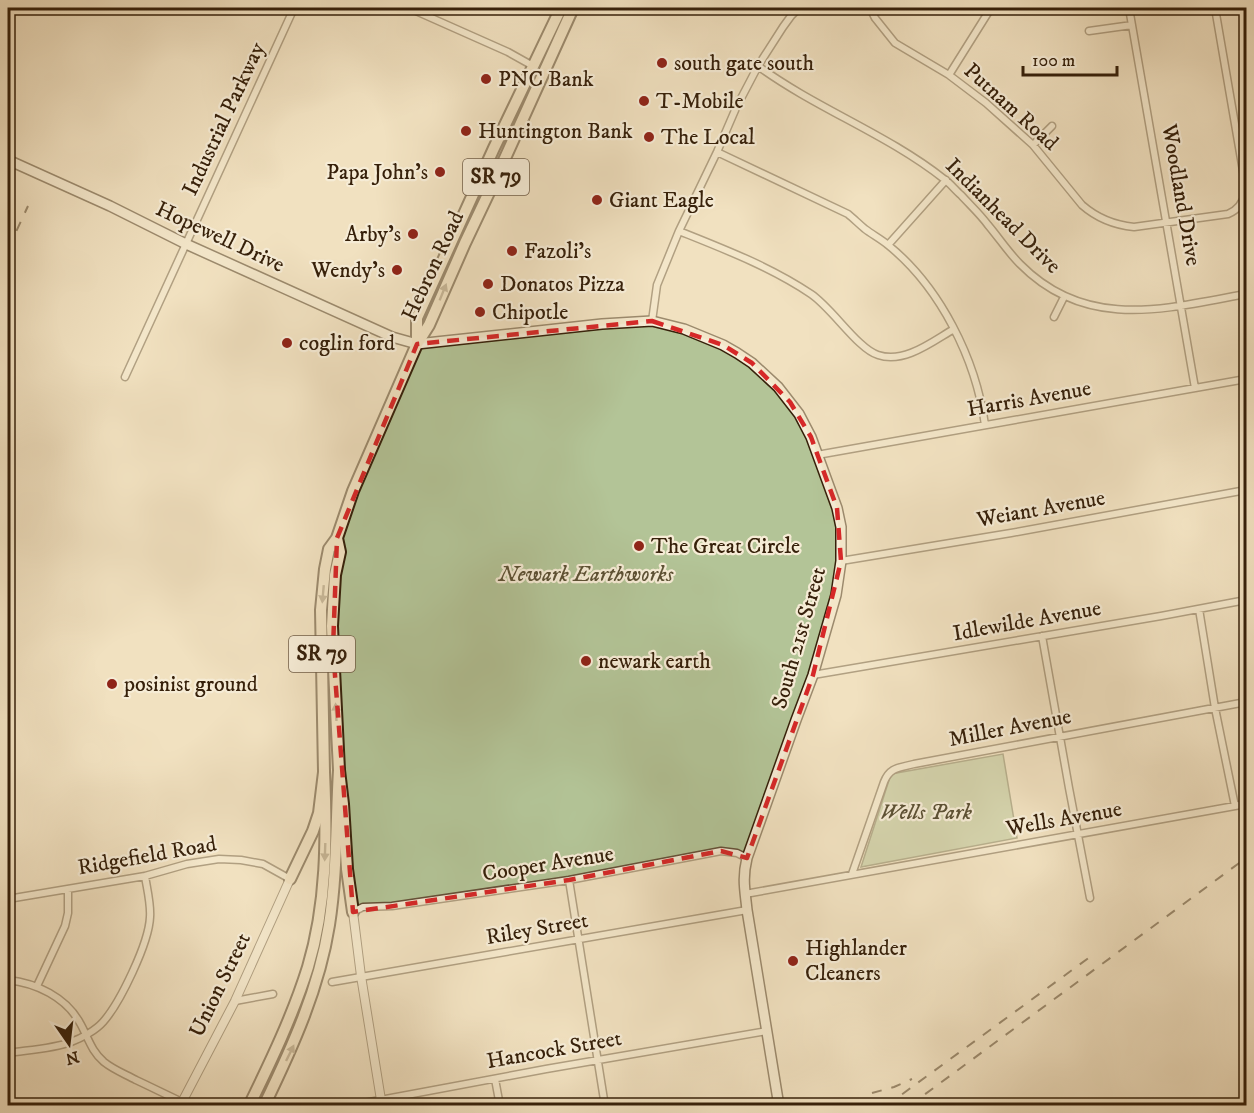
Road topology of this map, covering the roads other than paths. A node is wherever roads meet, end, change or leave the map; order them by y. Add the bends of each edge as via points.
1 (294, 8) edge
2 (410, 8) edge
3 (561, 8) edge
4 (566, 8) edge
5 (573, 8) edge
6 (799, 8) edge
7 (870, 8) edge
8 (991, 8) edge
9 (1129, 8) edge
10 (1215, 8) edge
11 (1132, 25) junction
12 (1089, 31) dead end
13 (533, 66) junction
14 (758, 66) junction
15 (546, 68) junction
16 (949, 75) junction
17 (1052, 126) dead end
18 (517, 130) junction
19 (1033, 145) junction
20 (717, 152) junction
21 (8, 160) edge
22 (946, 180) junction
23 (1246, 190) edge
24 (1167, 222) junction
25 (679, 231) junction
26 (186, 244) junction
27 (888, 245) junction
28 (1246, 294) edge
29 (1064, 297) junction
30 (1181, 306) junction
31 (1054, 316) dead end
32 (652, 321) junction
33 (954, 329) junction
34 (417, 344) junction
35 (125, 377) dead end
36 (1246, 379) edge
37 (1195, 388) junction
38 (985, 425) junction
39 (817, 455) junction
40 (1246, 490) edge
41 (337, 538) junction
42 (841, 561) junction
43 (1246, 600) edge
44 (1199, 609) junction
45 (1042, 636) junction
46 (813, 675) junction
47 (1246, 702) edge
48 (1215, 708) junction
49 (1060, 737) junction
50 (339, 770) junction
51 (324, 772) junction
52 (1246, 804) edge
53 (1235, 806) junction
54 (1077, 835) junction
55 (747, 858) junction
56 (852, 874) junction
57 (145, 876) junction
58 (290, 879) junction
59 (569, 880) junction
60 (68, 889) junction
61 (745, 894) junction
62 (1090, 898) dead end
63 (8, 899) edge
64 (747, 910) junction
65 (353, 912) junction
66 (579, 940) junction
67 (361, 976) junction
68 (8, 980) edge
69 (332, 982) dead end
70 (37, 986) junction
71 (273, 994) dead end
72 (235, 1001) junction
73 (767, 1031) junction
74 (85, 1035) junction
75 (8, 1053) edge
76 (597, 1060) junction
77 (495, 1079) junction
78 (382, 1102) edge
79 (181, 1104) edge
80 (249, 1106) edge
81 (264, 1106) edge
82 (348, 1106) edge
83 (500, 1106) edge
84 (605, 1106) edge
85 (779, 1106) edge

1 - 26 street, Industrial Parkway
2 - 13 street
3 - 13 highway, Hebron Road / SR 79
4 - 15 highway via 546,51
5 - 15 highway, Hebron Road / SR 79
6 - 14 street
7 - 16 street, Putnam Road via 895,43
8 - 16 street
9 - 11 street, Woodland Drive
10 - 23 street
11 - 12 street
11 - 24 street, Woodland Drive
13 - 18 highway via 533,83 516,123
13 - 34 highway, Hebron Road / SR 79 via 417,318
14 - 20 street
14 - 22 street, Indianhead Drive via 887,140
15 - 18 highway, Hebron Road / SR 79
16 - 19 street, Putnam Road
17 - 19 street
34 -> 18 highway, Hebron Road / SR 79
19 - 24 street, Putnam Road via 1069,190 1104,221 1134,228
20 - 25 street
20 - 27 street via 848,214
21 - 26 main road, Hopewell Drive
22 - 27 street
22 - 29 street, Indianhead Drive via 1019,263
23 - 24 street, Putnam Road via 1238,208 1228,214
24 - 30 street, Woodland Drive
25 - 32 street via 657,285
25 - 33 street via 766,269 813,296 878,356 901,356
26 - 34 main road, Hopewell Drive via 392,337
26 - 35 street, Industrial Parkway
27 - 33 street via 926,286
28 - 30 street, Indianhead Drive
29 - 30 street, Indianhead Drive via 1109,309
29 - 31 street
30 - 37 street, Woodland Drive
32 - 34 main road, South 21st Street
32 - 39 main road, South 21st Street via 714,341 752,363 799,414
33 - 38 street via 975,378
34 - 41 highway, Hebron Road / SR 79 via 352,491
36 - 37 street, Harris Avenue
37 - 38 street, Harris Avenue
38 - 39 street, Harris Avenue
39 - 42 main road, South 21st Street via 837,508
40 - 42 street, Weiant Avenue
50 -> 41 highway, Hebron Road / SR 79 via 332,626 340,552
41 -> 51 highway, Hebron Road / SR 79 via 329,549 321,610
42 - 46 main road, South 21st Street via 836,595
43 - 44 street, Idlewilde Avenue
44 - 45 street, Idlewilde Avenue
44 - 48 street
45 - 46 street, Idlewilde Avenue
45 - 49 street
46 - 55 main road, South 21st Street
47 - 48 street, Miller Avenue
48 - 49 street, Miller Avenue
48 - 53 street
49 - 54 street
49 - 56 street, Miller Avenue via 891,771 886,775
50 - 65 highway
81 -> 50 highway, SR 79 via 294,1043 322,960 334,890
51 - 58 highway via 319,813
51 -> 80 highway, SR 79 via 325,872 316,934 294,1009
52 - 53 street, Wells Avenue
53 - 54 street, Wells Avenue
54 - 56 street, Wells Avenue
54 - 62 street
55 - 59 street, Cooper Avenue via 722,851
55 - 61 main road, South 21st Street
56 - 61 street, Wells Avenue
57 - 58 street, Ridgefield Road via 219,859 263,864
57 - 60 street, Ridgefield Road
57 - 74 street via 150,914 143,946 109,1014
58 - 72 street, Union Street
59 - 65 street, Cooper Avenue
59 - 66 street
60 - 63 street, Ridgefield Road
60 - 70 street via 64,926
61 - 64 main road, South 21st Street
64 - 66 street, Riley Street
64 - 73 main road, South 21st Street
65 - 67 street
66 - 67 street, Riley Street
66 - 76 street
67 - 69 street, Riley Street
67 - 78 street
68 - 70 street
70 - 74 street via 69,1008
71 - 72 street
72 - 79 street, Union Street
73 - 76 street, Hancock Street
73 - 85 main road, South 21st Street
74 - 75 street via 70,1042
74 - 79 street via 95,1053 109,1065
76 - 77 street, Hancock Street
76 - 84 street
77 - 78 street, Hancock Street
77 - 83 street
78 - 82 street, Hancock Street

